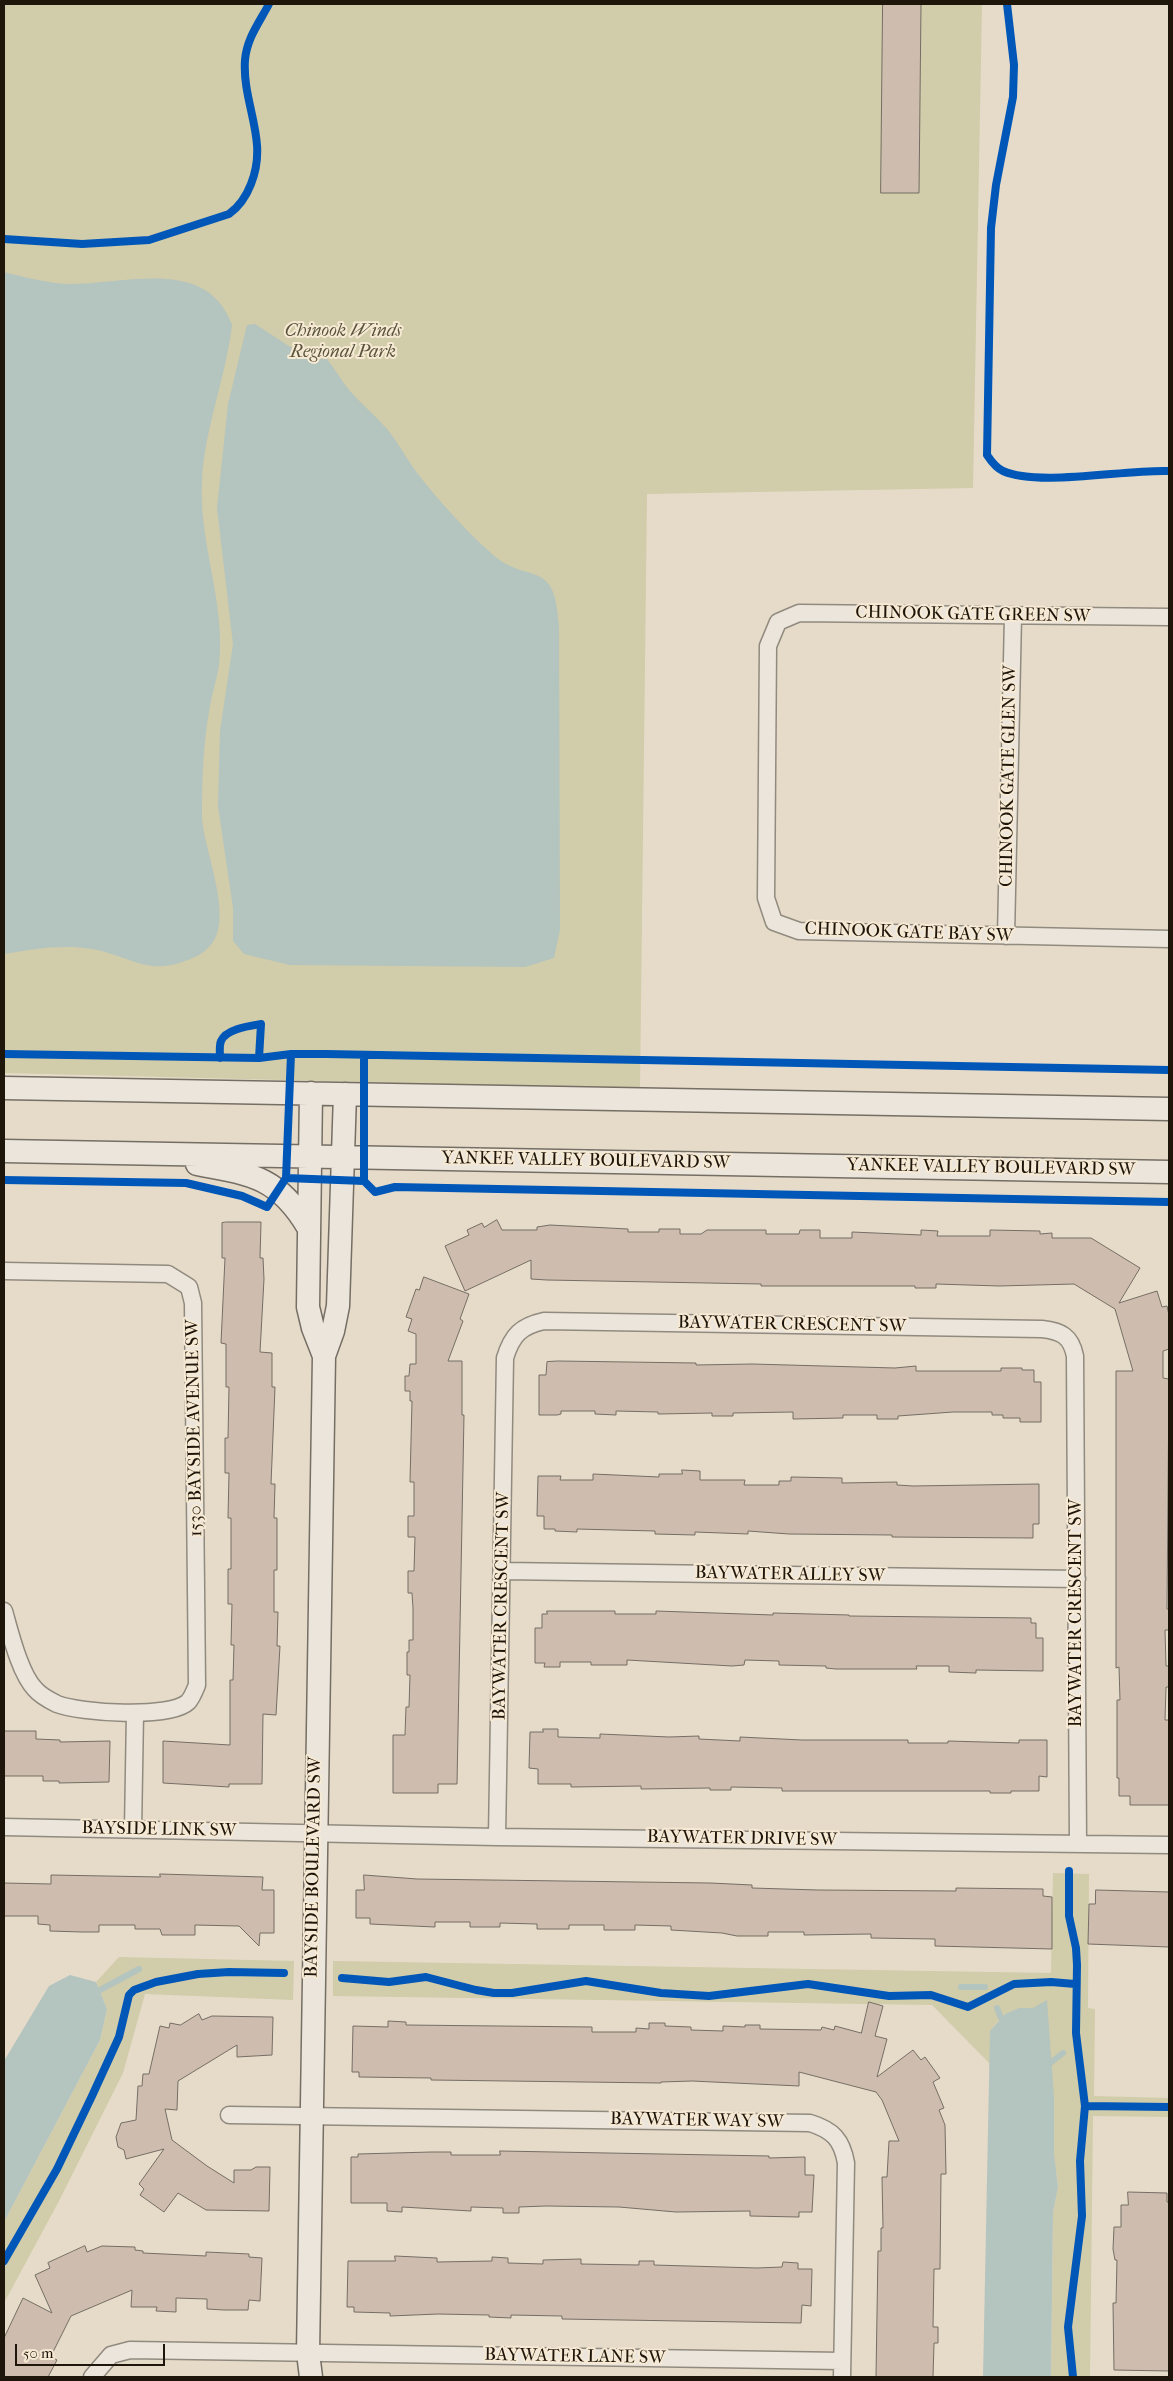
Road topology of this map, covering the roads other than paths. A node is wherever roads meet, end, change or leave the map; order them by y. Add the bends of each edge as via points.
1 (1013, 616) junction
2 (1169, 617) edge
3 (778, 622) joint
4 (1006, 936) junction
5 (1169, 939) edge
6 (4, 1088) edge
7 (311, 1094) junction
8 (345, 1094) junction
9 (1169, 1109) edge
10 (4, 1150) edge
11 (135, 1153) junction
12 (310, 1156) junction
13 (343, 1157) junction
14 (1169, 1172) edge
15 (308, 1228) junction
16 (4, 1272) edge
17 (324, 1356) junction
18 (503, 1571) junction
19 (1077, 1579) junction
20 (4, 1611) edge
21 (135, 1713) junction
22 (4, 1827) edge
23 (133, 1830) junction
24 (315, 1833) junction
25 (497, 1837) junction
26 (1078, 1843) junction
27 (1169, 1845) edge
28 (229, 2115) dead end
29 (310, 2116) junction
30 (308, 2353) junction
31 (842, 2369) edge
32 (92, 2377) edge
33 (310, 2377) edge

1 - 2 street, CHINOOK GATE GREEN SW
1 - 3 street, CHINOOK GATE GREEN SW via 799,613
1 - 4 street, CHINOOK GATE GLEN SW
3 - 4 street, CHINOOK GATE BAY SW via 768,646 766,898 774,922 799,931
4 - 5 street, CHINOOK GATE BAY SW
6 - 7 main road
7 - 8 main road
7 - 12 main road, BAYSIDE BOULEVARD SW
8 - 9 main road
8 - 13 main road, BAYSIDE BOULEVARD SW
10 - 11 main road, YANKEE VALLEY BOULEVARD SW
11 - 12 main road, YANKEE VALLEY BOULEVARD SW
11 - 15 main road via 222,1169 260,1180 279,1189
12 - 13 main road, YANKEE VALLEY BOULEVARD SW
12 - 15 main road, BAYSIDE BOULEVARD SW
13 - 14 main road, YANKEE VALLEY BOULEVARD SW
13 - 17 main road, BAYSIDE BOULEVARD SW via 338,1306
15 - 17 main road, BAYSIDE BOULEVARD SW via 308,1307
16 - 21 street, 1530 BAYSIDE AVENUE SW via 168,1274 189,1287 193,1303 197,1685 188,1702 166,1712
17 - 24 main road, BAYSIDE BOULEVARD SW
18 - 19 street, BAYWATER ALLEY SW
18 - 19 street, BAYWATER CRESCENT SW via 505,1358 516,1333 530,1324 564,1321 1056,1331 1068,1337 1075,1356
18 - 25 street, BAYWATER CRESCENT SW
19 - 26 street, BAYWATER CRESCENT SW
20 - 21 street, 1530 BAYSIDE AVENUE SW via 20,1662 34,1689 57,1704 84,1710
21 - 23 street
22 - 23 street, BAYSIDE LINK SW
23 - 24 street, BAYSIDE LINK SW
24 - 25 street, BAYWATER DRIVE SW
24 - 29 main road, BAYSIDE BOULEVARD SW
25 - 26 street, BAYWATER DRIVE SW
26 - 27 street, BAYWATER DRIVE SW
28 - 29 street, BAYWATER WAY SW
29 - 30 main road, BAYSIDE BOULEVARD SW
29 - 31 street, BAYWATER WAY SW via 810,2123 823,2127 844,2147 846,2163
30 - 31 street, BAYWATER LANE SW
30 - 32 street, BAYWATER LANE SW via 130,2350 110,2355
30 - 33 main road, BAYSIDE BOULEVARD SW

